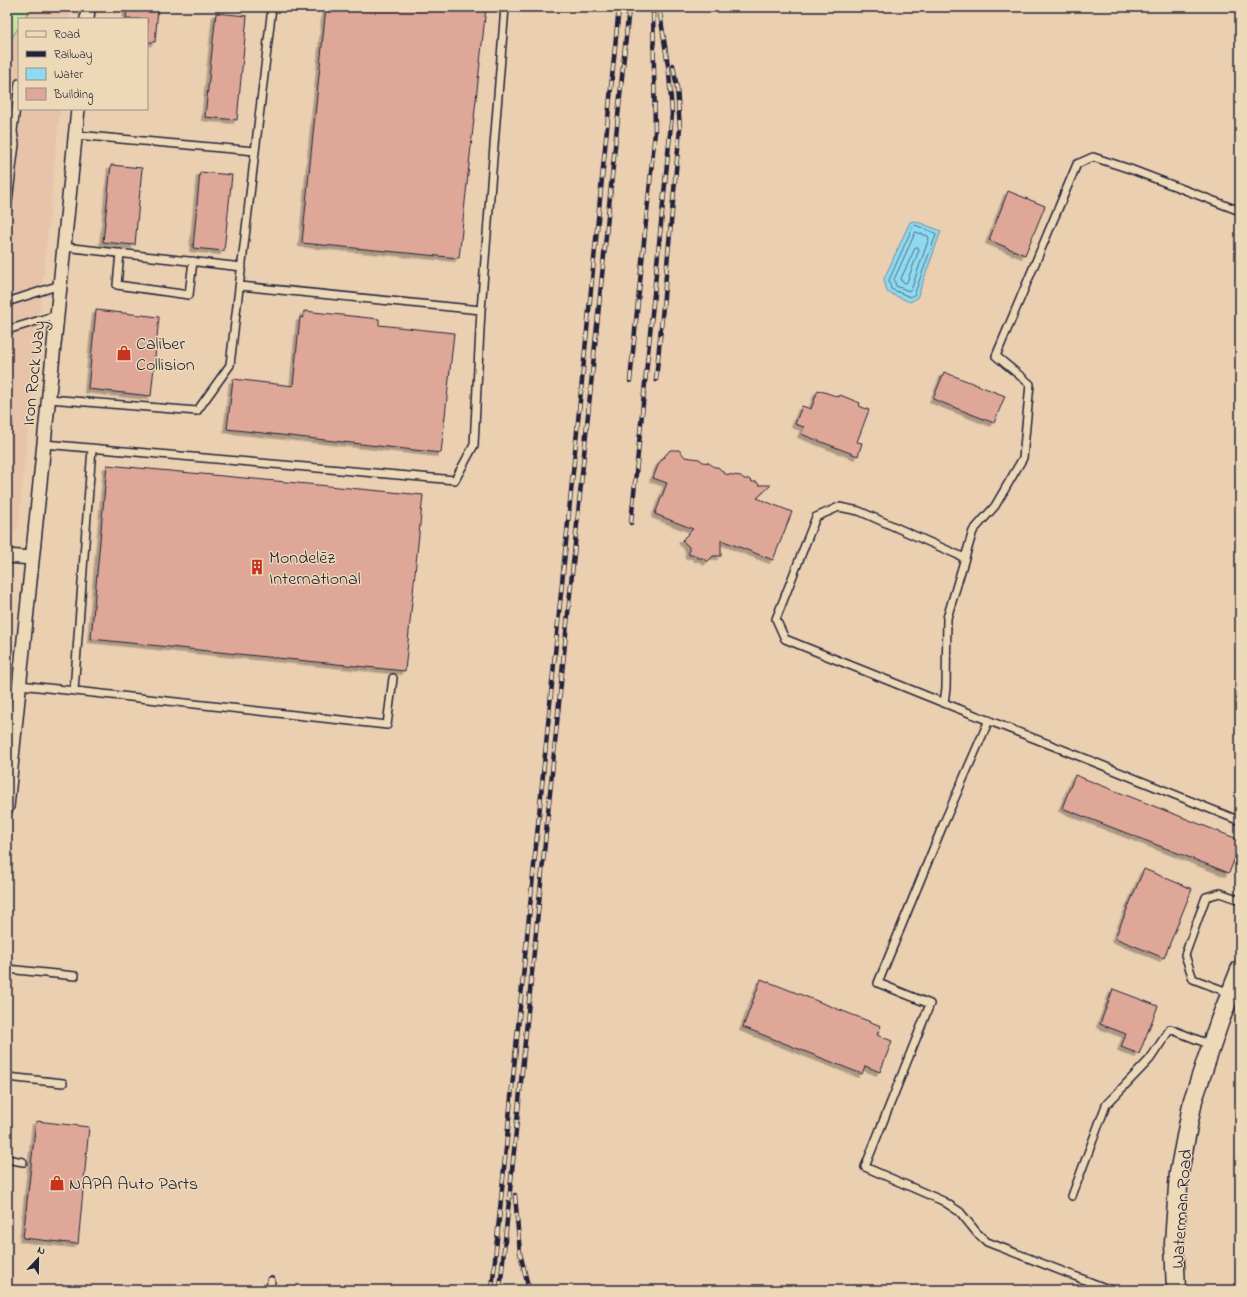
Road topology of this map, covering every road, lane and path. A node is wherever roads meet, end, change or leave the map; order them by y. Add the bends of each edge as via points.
1 (88, 7) edge
2 (272, 7) edge
3 (505, 7) edge
4 (87, 18) edge
5 (18, 91) edge
6 (78, 110) edge
7 (13, 131) junction
8 (76, 135) junction
9 (7, 138) edge
10 (255, 151) junction
11 (7, 210) edge
12 (1240, 211) edge
13 (64, 247) junction
14 (120, 253) junction
15 (193, 261) junction
16 (242, 267) junction
17 (60, 285) junction
18 (240, 286) junction
19 (7, 302) edge
20 (481, 310) junction
21 (57, 315) junction
22 (7, 330) edge
23 (49, 399) junction
24 (44, 444) junction
25 (92, 448) junction
26 (7, 556) edge
27 (32, 558) junction
28 (965, 558) junction
29 (392, 678) dead end
30 (20, 685) junction
31 (74, 690) junction
32 (944, 704) junction
33 (989, 720) junction
34 (10, 752) edge
35 (7, 807) edge
36 (1240, 821) edge
37 (1240, 900) edge
38 (7, 969) edge
39 (1240, 970) edge
40 (74, 976) dead end
41 (1230, 994) junction
42 (1212, 1045) junction
43 (7, 1077) edge
44 (63, 1083) dead end
45 (7, 1160) edge
46 (23, 1162) dead end
47 (1072, 1196) dead end
48 (271, 1281) dead end
49 (1108, 1289) edge
50 (270, 1290) edge
51 (1176, 1290) edge

1 - 4 street
2 - 10 lane
3 - 20 lane
5 - 7 lane
6 - 8 street, Iron Rock Way
7 - 9 lane
7 - 11 lane via 15,144
8 - 10 lane
8 - 13 street, Iron Rock Way
10 - 16 lane
12 - 28 lane via 1093,157 1077,164 996,356 1030,384 1023,458 995,506 973,531
13 - 14 lane
13 - 17 street, Iron Rock Way
14 - 15 lane
14 - 15 lane via 117,285 189,295
15 - 16 lane
16 - 18 lane
17 - 19 lane
17 - 21 street, Iron Rock Way
18 - 20 lane
18 - 23 lane via 230,365 197,411
20 - 25 lane via 474,445 455,480
21 - 22 lane
21 - 23 street, Iron Rock Way
23 - 24 street, Iron Rock Way
24 - 25 lane
24 - 27 street, Iron Rock Way
25 - 31 lane
26 - 27 street
27 - 30 street, Iron Rock Way
28 - 32 lane via 947,618
28 - 32 lane via 859,512 839,507 816,517 776,619 785,639
29 - 31 lane via 387,725
30 - 31 lane
30 - 34 street, Iron Rock Way
32 - 33 lane
33 - 36 lane
33 - 49 lane via 943,824 878,984 930,1004 865,1167 943,1201 960,1212 987,1242
34 - 35 street, Iron Rock Way
37 - 41 lane via 1220,893 1206,897 1185,956 1193,979
38 - 40 lane
39 - 41 main road, Waterman Road
41 - 42 main road, Waterman Road
42 - 47 lane via 1170,1029 1150,1059 1106,1105
42 - 51 main road, Waterman Road via 1193,1100 1179,1173 1174,1243
43 - 44 lane
45 - 46 lane
48 - 50 lane

